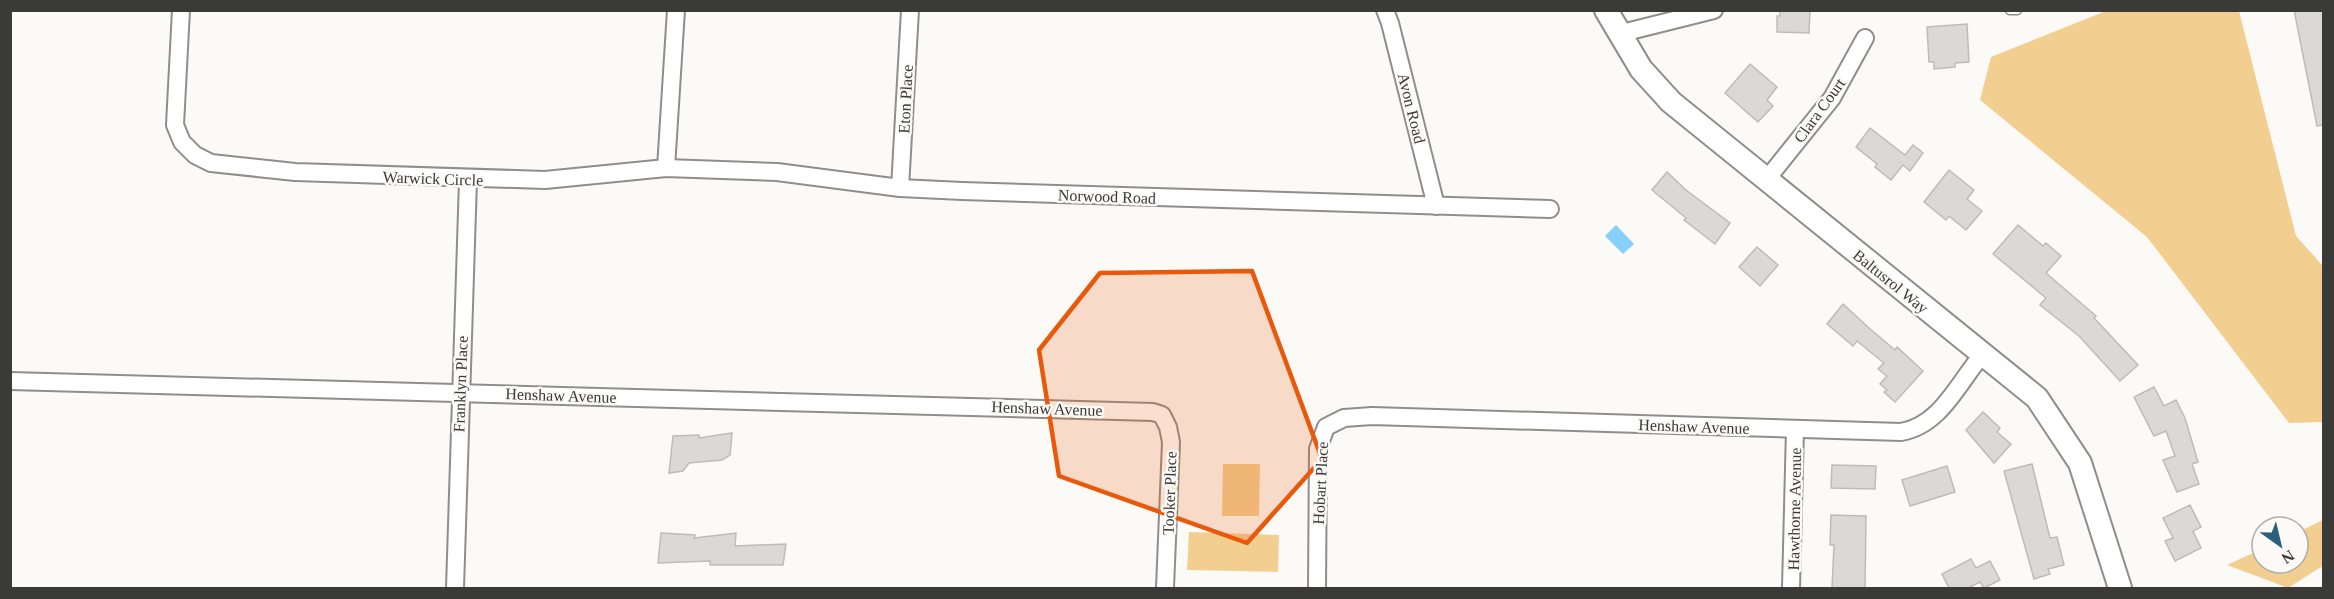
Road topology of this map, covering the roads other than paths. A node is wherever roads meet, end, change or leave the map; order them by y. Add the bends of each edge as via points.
1 (181, 10) edge
2 (676, 10) edge
3 (910, 10) edge
4 (1384, 10) edge
5 (1606, 10) edge
6 (1714, 10) edge
7 (2010, 10) edge
8 (2017, 10) edge
9 (1618, 34) junction
10 (1865, 38) dead end
11 (666, 168) junction
12 (1767, 179) junction
13 (468, 180) junction
14 (900, 188) junction
15 (1437, 206) junction
16 (1550, 209) dead end
17 (1982, 354) junction
18 (10, 381) edge
19 (460, 392) junction
20 (1111, 410) joint
21 (1372, 416) joint
22 (1795, 429) junction
23 (455, 588) edge
24 (1165, 588) edge
25 (1317, 588) edge
26 (1791, 588) edge
27 (2120, 588) edge

1 - 13 street, Warwick Circle via 175,125 182,142 195,155 211,163 296,172
2 - 11 street
3 - 14 street, Eton Place
4 - 15 street, Avon Road
5 - 9 street, Baltusrol Way
6 - 9 street
7 - 8 lane
9 - 12 street, Baltusrol Way via 1641,69 1671,102
10 - 12 street, Clara Court via 1832,98
11 - 13 street, Warwick Circle via 545,180
11 - 14 street, Norwood Road via 777,172
12 - 17 street, Baltusrol Way
13 - 19 street, Franklyn Place
14 - 15 street, Norwood Road
15 - 16 street, Norwood Road
17 - 22 street, Henshaw Avenue via 1933,418 1917,429
17 - 27 street, Baltusrol Way via 2037,398 2080,464
18 - 19 street, Henshaw Avenue
19 - 20 street, Henshaw Avenue
19 - 23 street, Franklyn Place
20 - 24 street, Tooker Place via 1153,412 1162,415 1168,427 1171,442
21 - 22 street, Henshaw Avenue
21 - 25 street, Hobart Place via 1331,422 1321,436
22 - 26 street, Hawthorne Avenue

